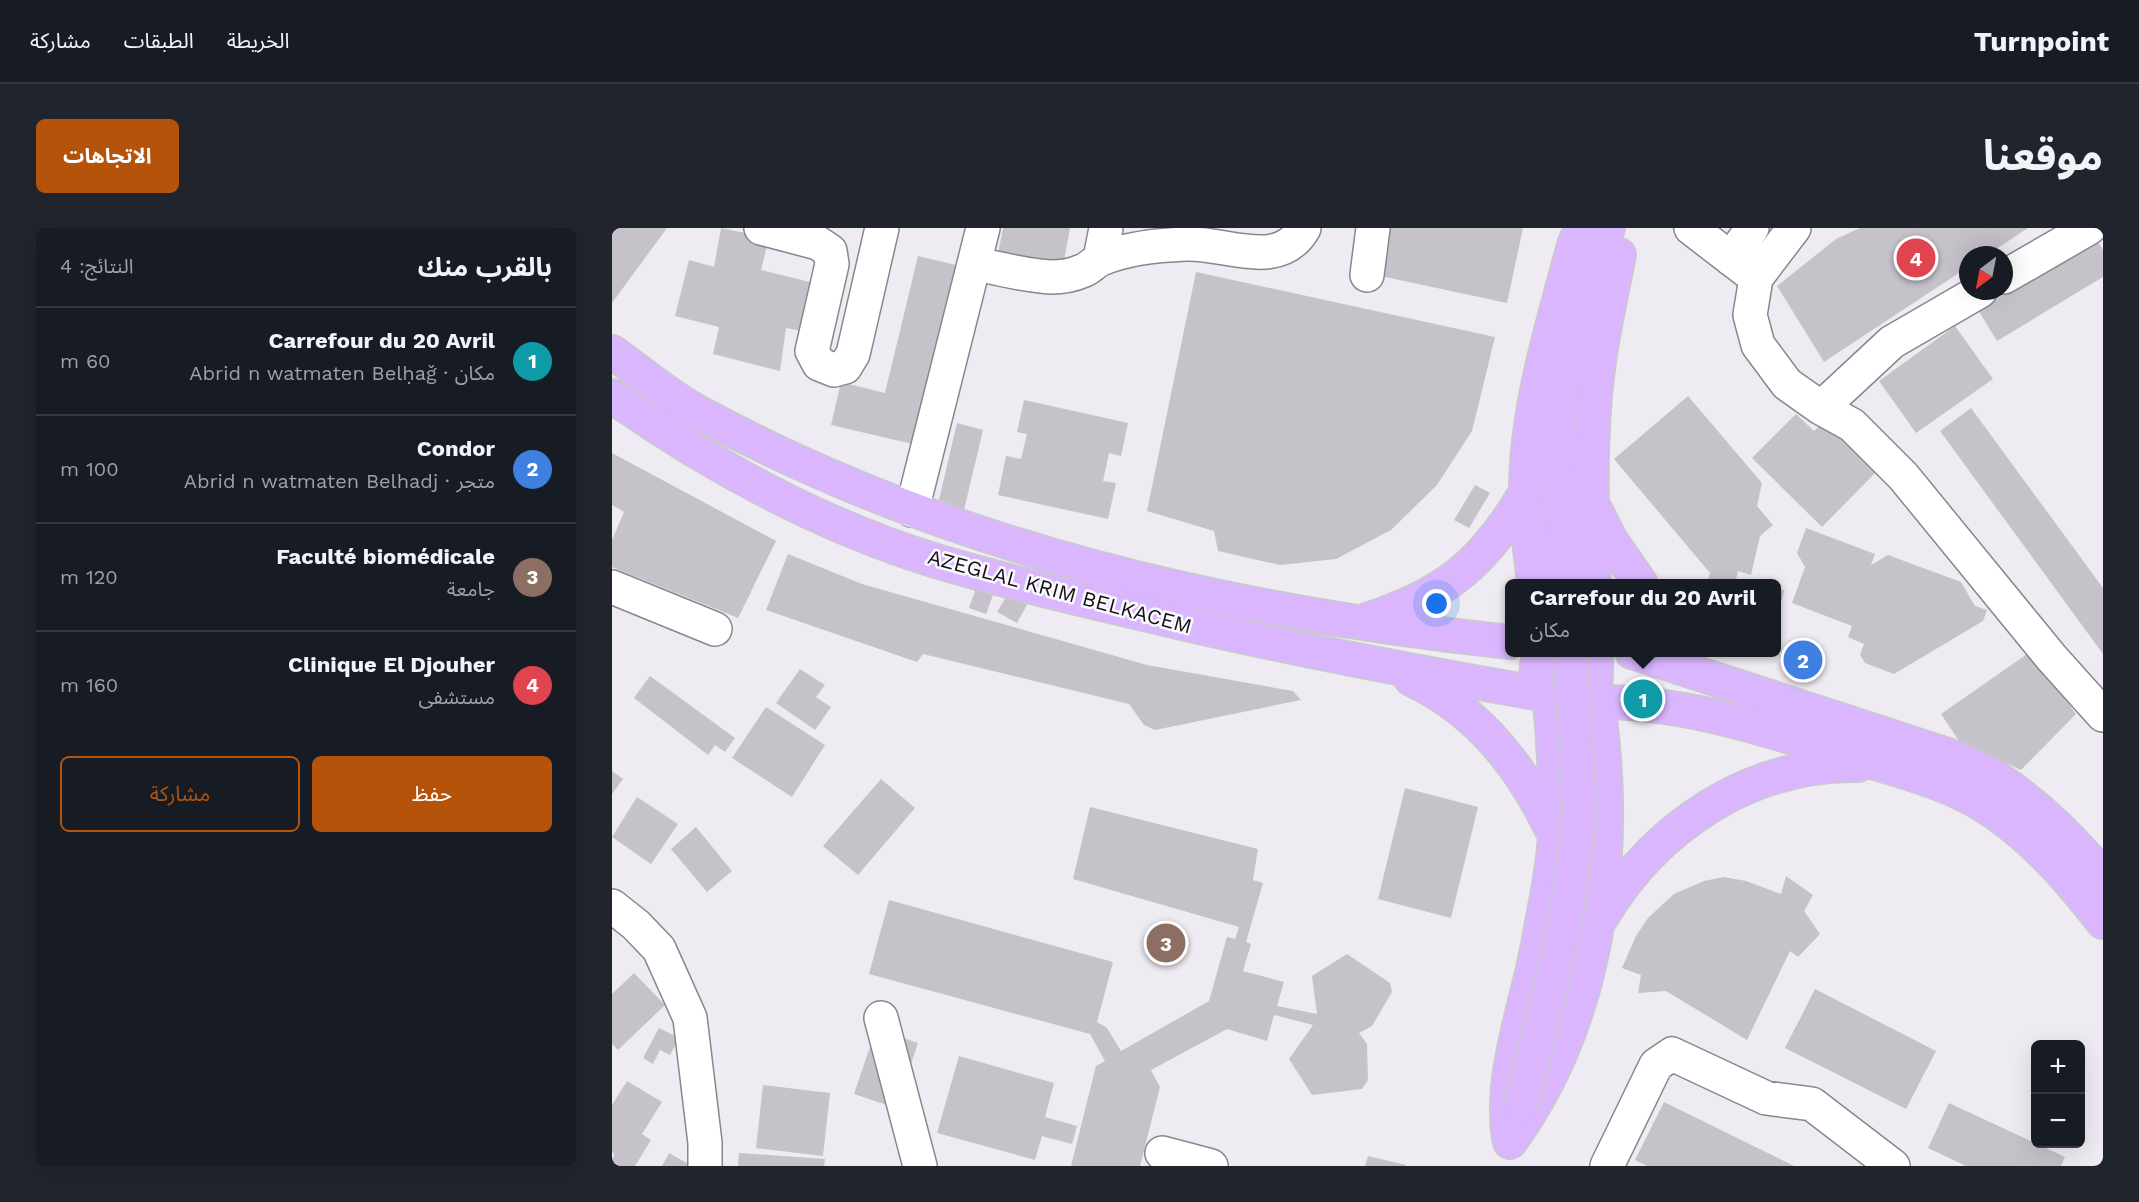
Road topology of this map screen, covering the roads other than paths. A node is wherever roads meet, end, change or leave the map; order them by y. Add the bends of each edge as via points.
1 (761, 228) edge
2 (882, 228) edge
3 (983, 228) edge
4 (1304, 228) edge
5 (1373, 228) edge
6 (1581, 228) edge
7 (1608, 228) edge
8 (1624, 228) edge
9 (1691, 228) edge
10 (1752, 228) edge
11 (1794, 228) edge
12 (2089, 228) edge
13 (1103, 244) edge
14 (974, 264) junction
15 (1743, 268) junction
16 (2013, 272) edge
17 (1367, 274) dead end
18 (1964, 300) edge
19 (612, 352) edge
20 (612, 396) edge
21 (1821, 408) junction
22 (1526, 492) junction
23 (1592, 503) junction
24 (912, 510) junction
25 (1534, 579) edge
26 (1565, 579) edge
27 (1594, 579) edge
28 (1638, 579) edge
29 (612, 587) edge
30 (1358, 622) junction
31 (715, 629) dead end
32 (1505, 641) edge
33 (1647, 657) edge
34 (1714, 657) edge
35 (1384, 667) junction
36 (1575, 667) edge
37 (1546, 698) junction
38 (1783, 703) junction
39 (2103, 715) edge
40 (1884, 766) junction
41 (1555, 835) junction
42 (2103, 876) edge
43 (612, 906) edge
44 (2103, 922) edge
45 (1595, 927) junction
46 (881, 1018) dead end
47 (1162, 1153) dead end
48 (1506, 1154) edge
49 (705, 1166) edge
50 (920, 1166) edge
51 (1211, 1166) edge
52 (1607, 1166) edge
53 (1893, 1166) edge

1 - 2 street via 818,243 830,251 832,264 812,351 819,364 834,370 845,367 853,354
3 - 14 street
4 - 13 street via 1296,242 1281,249 1252,252 1189,244 1139,249
5 - 17 street
6 - 22 main road via 1539,381
7 - 26 main road via 1564,381 1559,474
8 - 23 main road via 1594,407
9 - 15 street
10 - 15 street
11 - 15 street
12 - 16 street
13 - 14 street via 1083,271 1050,277
14 - 24 street
15 - 21 street via 1749,315 1758,345 1787,384
18 - 21 street via 1892,342
19 - 24 main road, AZEGLAL KRIM BELKACEM via 692,409 777,452
20 - 35 main road, AZEGLAL KRIM BELKACEM via 700,455 780,497 931,560 1185,624
21 - 39 street via 1852,425 1903,476
22 - 25 main road
22 - 30 main road via 1504,530 1474,564 1438,591 1398,610
23 - 27 main road
23 - 28 main road
24 - 30 main road, AZEGLAL KRIM BELKACEM via 988,537 1182,589 1271,609
29 - 31 street
30 - 32 main road, AZEGLAL KRIM BELKACEM
33 - 38 main road
34 - 38 main road
35 - 37 main road, AZEGLAL KRIM BELKACEM
35 - 41 main road via 1428,688 1468,715 1503,748 1532,788
36 - 37 main road, AZEGLAL KRIM BELKACEM via 1571,706
36 - 37 main road via 1535,674 1536,685
36 - 40 main road, AZEGLAL KRIM BELKACEM via 1627,701 1686,708
36 - 45 main road via 1606,759 1608,825
36 - 48 main road, bridge via 1580,813 1564,930
37 - 41 main road via 1555,762
38 - 42 main road via 1948,755 1997,778 2042,810
40 - 44 main road via 1979,802 2024,834 2066,875
40 - 45 main road via 1806,769 1768,779 1723,798 1698,812 1639,863
41 - 48 main road via 1538,947 1508,1087
43 - 49 street via 659,949 690,1018
45 - 48 main road via 1584,986 1566,1037 1537,1101
46 - 50 street
47 - 51 street
52 - 53 street via 1656,1065 1672,1054 1766,1098 1812,1104

